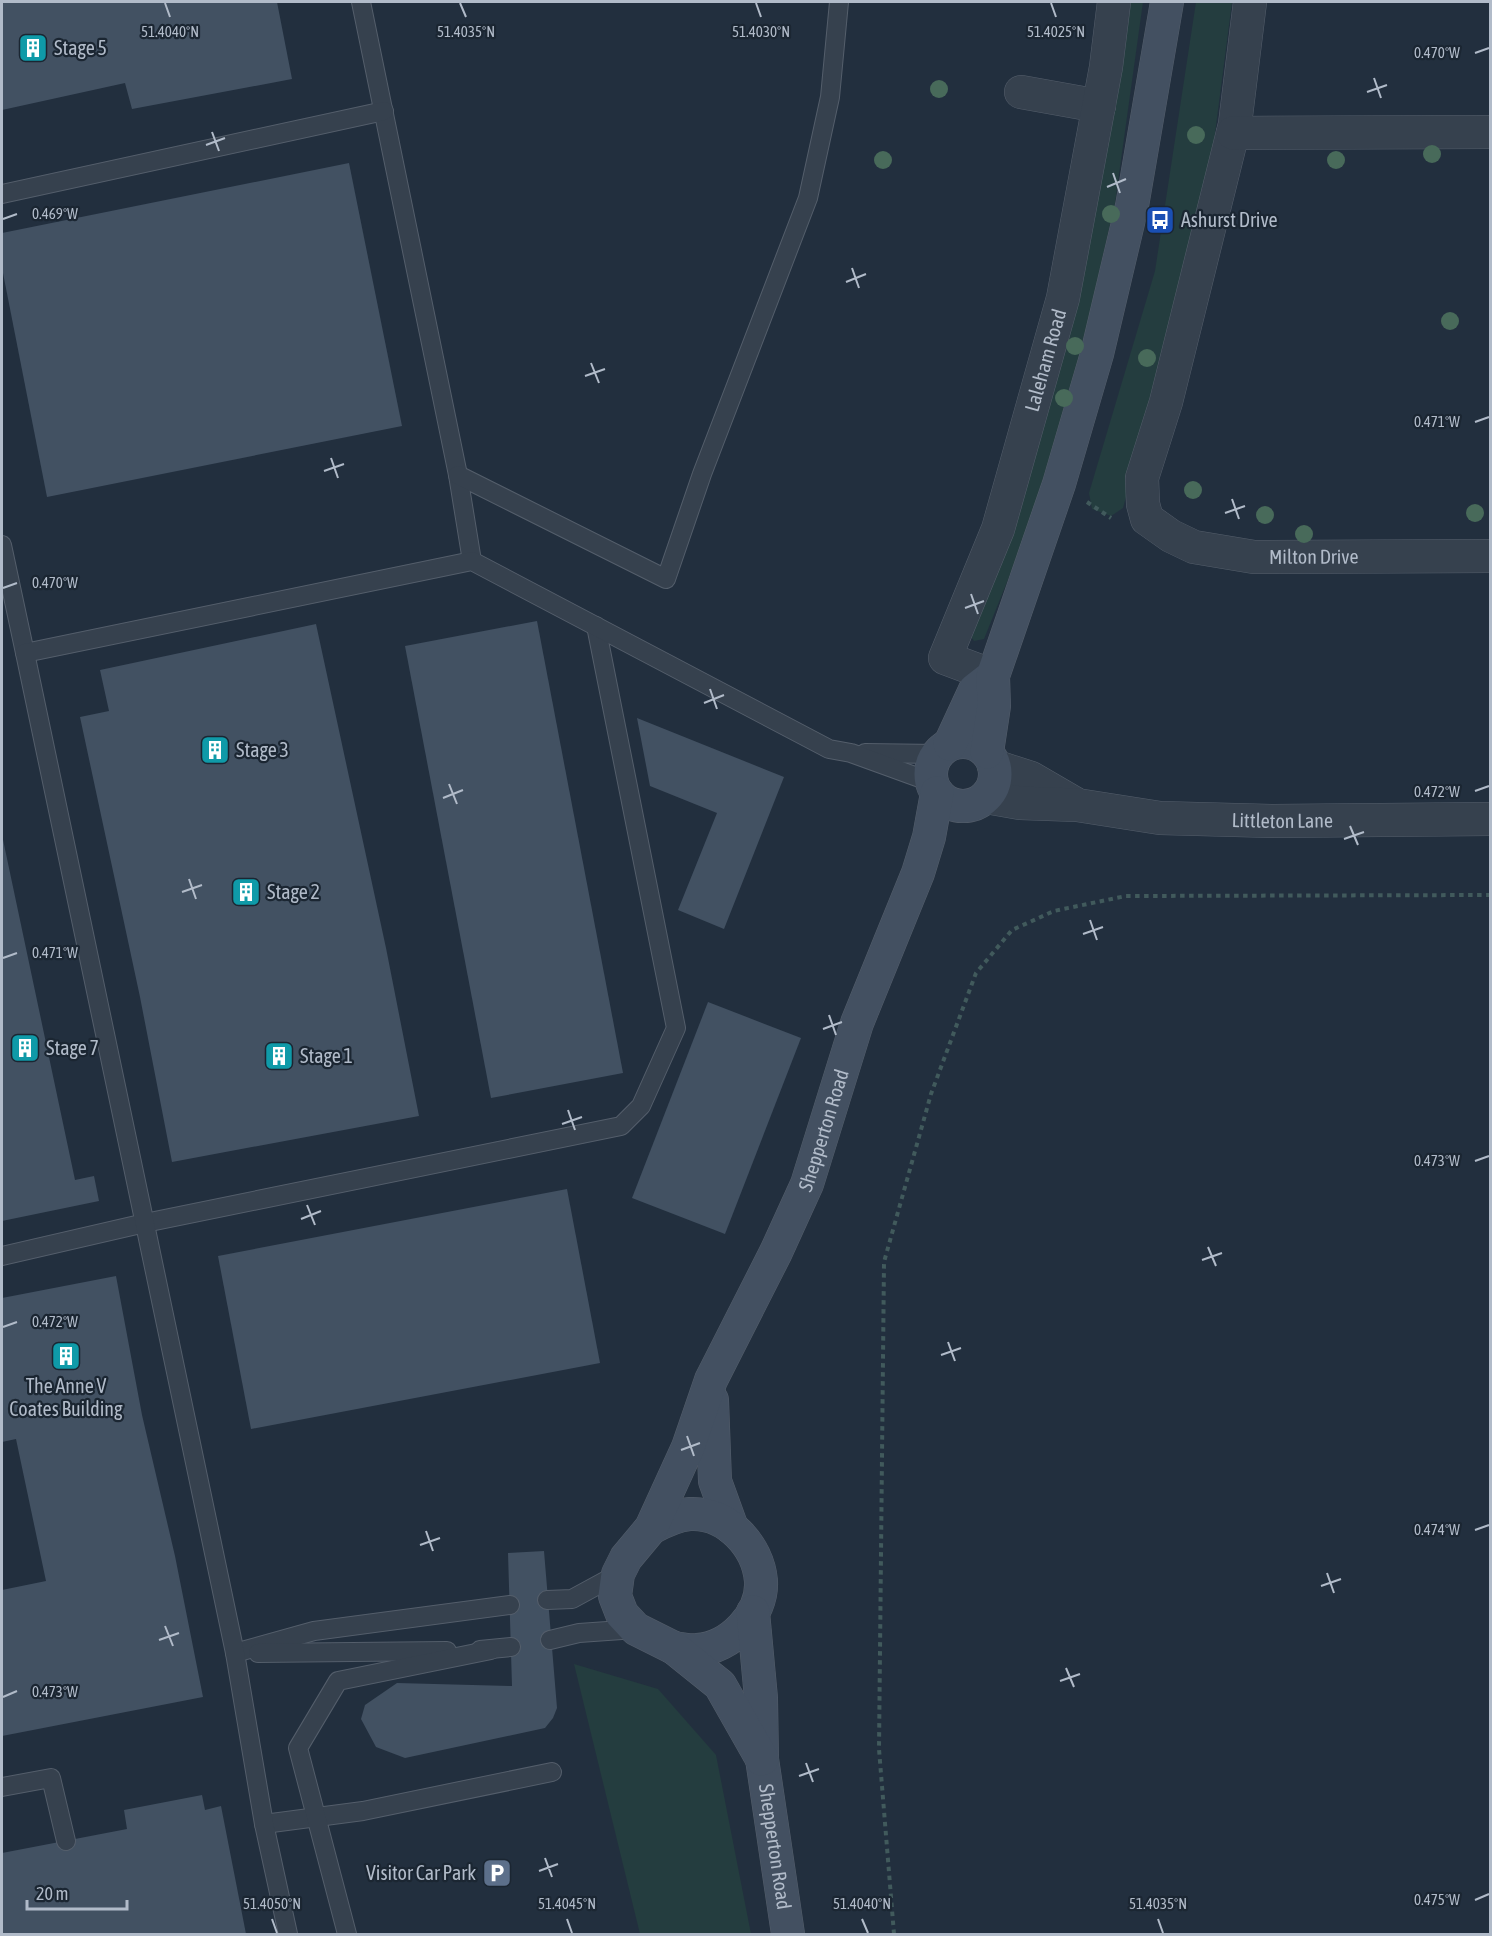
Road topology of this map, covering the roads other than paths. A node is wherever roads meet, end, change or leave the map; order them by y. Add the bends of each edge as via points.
1 (361, 2) edge
2 (839, 2) edge
3 (1114, 2) edge
4 (1167, 2) edge
5 (1250, 2) edge
6 (1021, 92) dead end
7 (1099, 106) junction
8 (384, 111) junction
9 (1491, 132) edge
10 (1233, 133) junction
11 (2, 194) edge
12 (458, 475) junction
13 (2, 545) edge
14 (1491, 556) edge
15 (472, 561) junction
16 (596, 626) junction
17 (25, 653) junction
18 (993, 676) junction
19 (851, 753) junction
20 (991, 759) junction
21 (951, 780) junction
22 (1077, 805) junction
23 (1491, 819) edge
24 (145, 1223) junction
25 (2, 1256) edge
26 (711, 1380) junction
27 (651, 1528) junction
28 (732, 1528) junction
29 (618, 1574) junction
30 (547, 1600) dead end
31 (510, 1605) dead end
32 (753, 1612) junction
33 (636, 1629) junction
34 (550, 1640) dead end
35 (511, 1647) dead end
36 (674, 1648) junction
37 (491, 1650) junction
38 (235, 1653) junction
39 (762, 1759) junction
40 (552, 1772) dead end
41 (2, 1787) edge
42 (315, 1817) junction
43 (264, 1824) junction
44 (66, 1841) dead end
45 (288, 1935) edge
46 (347, 1935) edge
47 (788, 1935) edge

1 - 8 lane
2 - 12 lane via 830,97 808,198 666,579
3 - 7 street, Laleham Road
4 - 18 main road via 1132,206 1096,354 1059,484
5 - 10 street
6 - 7 street
7 - 18 street, Laleham Road via 1063,298 998,529 945,658
8 - 11 lane
8 - 12 lane
9 - 10 street
10 - 14 street, Milton Drive via 1166,402 1142,478 1148,519 1194,548 1254,557
12 - 15 lane
13 - 17 lane
15 - 16 lane
15 - 17 lane
16 - 19 lane via 829,749
16 - 24 lane via 676,1028 641,1106 621,1125
17 - 24 lane
18 - 20 main road
18 - 21 main road via 975,690
19 - 21 lane
19 - 21 lane
20 - 21 main road via 996,777 993,788
20 - 21 main road via 977,744 963,741
20 - 22 street, Littleton Lane
21 - 22 street, Littleton Lane via 1020,802
21 - 26 main road, Shepperton Road via 940,844 918,873 857,1023 807,1184
22 - 23 street, Littleton Lane via 1160,818
24 - 25 lane
24 - 38 lane
26 - 27 main road, Shepperton Road via 688,1447
26 - 28 main road, Shepperton Road via 715,1481
27 - 28 main road, Shepperton Road via 670,1518 692,1514 713,1518
27 - 29 main road, Shepperton Road
28 - 32 main road, Shepperton Road via 748,1545 758,1566 761,1583
29 - 30 lane via 572,1599
29 - 33 main road, Shepperton Road via 618,1606
31 - 38 lane via 314,1631
32 - 36 main road, Shepperton Road via 740,1631 720,1644 697,1650
32 - 39 main road, Shepperton Road
33 - 34 lane via 579,1633
33 - 36 main road, Shepperton Road
35 - 37 lane
36 - 39 main road, Shepperton Road via 720,1685
37 - 38 lane
37 - 42 lane via 338,1681 298,1748
38 - 43 lane
39 - 47 main road, Shepperton Road
40 - 42 lane via 363,1811
41 - 44 lane via 51,1778
42 - 43 lane
42 - 46 lane
43 - 45 lane

